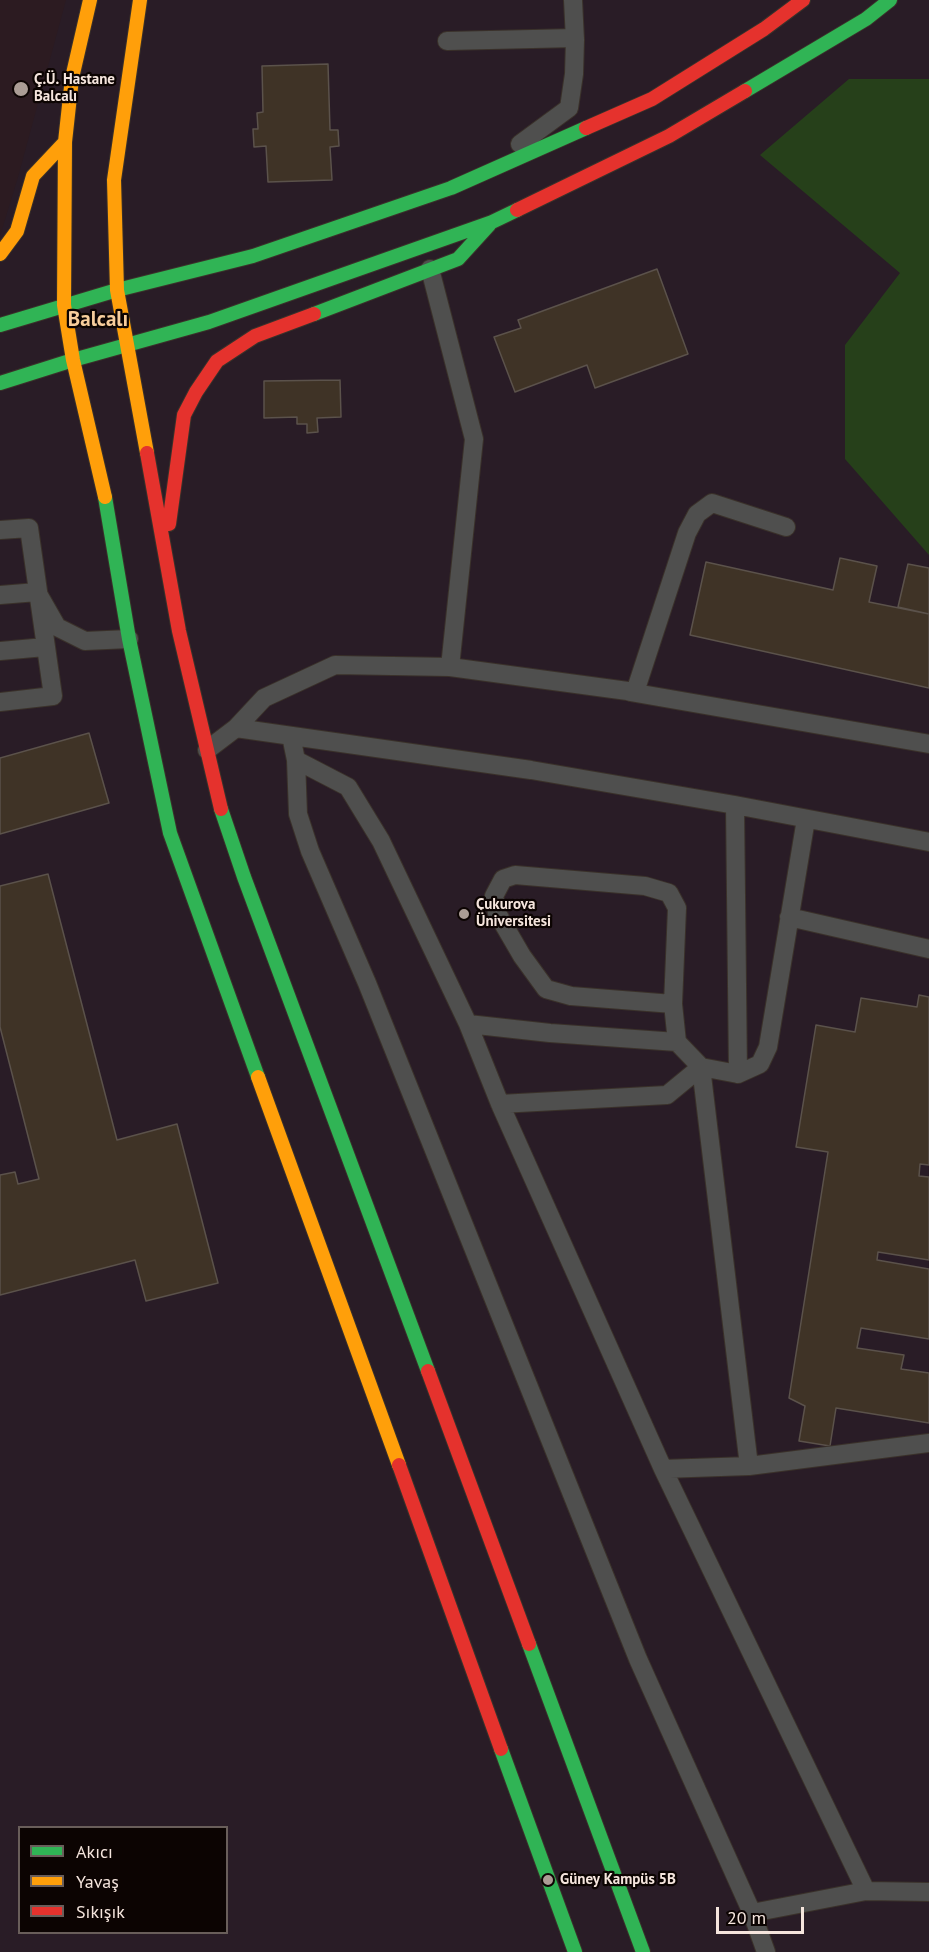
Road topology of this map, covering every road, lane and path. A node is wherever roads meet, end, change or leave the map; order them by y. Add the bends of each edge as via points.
1 (90, 0) edge
2 (140, 0) edge
3 (573, 0) edge
4 (803, 0) edge
5 (890, 0) edge
6 (575, 38) junction
7 (447, 41) dead end
8 (64, 142) junction
9 (451, 188) junction
10 (492, 222) junction
11 (0, 254) edge
12 (430, 269) junction
13 (117, 290) junction
14 (64, 305) junction
15 (0, 325) edge
16 (126, 346) junction
17 (73, 360) junction
18 (0, 383) edge
19 (786, 527) dead end
20 (0, 530) edge
21 (165, 554) junction
22 (37, 592) junction
23 (0, 595) edge
24 (129, 639) junction
25 (45, 647) junction
26 (0, 651) edge
27 (450, 667) junction
28 (630, 692) junction
29 (0, 702) edge
30 (236, 728) junction
31 (291, 736) junction
32 (929, 744) edge
33 (207, 750) junction
34 (296, 760) junction
35 (735, 805) junction
36 (806, 819) junction
37 (929, 842) edge
38 (789, 917) junction
39 (929, 949) edge
40 (673, 1004) junction
41 (468, 1024) junction
42 (677, 1042) junction
43 (701, 1067) junction
44 (738, 1074) junction
45 (500, 1104) junction
46 (929, 1443) edge
47 (749, 1466) junction
48 (663, 1469) junction
49 (866, 1891) junction
50 (929, 1892) edge
51 (752, 1913) junction
52 (575, 1952) edge
53 (643, 1952) edge
54 (766, 1952) edge

1 - 8 street via 72,78
2 - 13 street via 114,180
3 - 6 lane
4 - 9 street via 764,29 651,99
5 - 10 street via 866,19 669,136
6 - 7 lane
6 - 9 lane via 568,108 517,146 456,177
8 - 11 street via 33,176 17,231
8 - 14 street
9 - 13 street via 253,256
10 - 12 street via 458,258
10 - 16 street via 209,322
12 - 21 street via 255,336 217,360 184,415
12 - 27 lane via 474,439
13 - 14 street
13 - 16 street
14 - 15 street
14 - 17 street
16 - 17 street
16 - 21 street
17 - 18 street
17 - 24 street via 101,475
19 - 28 lane via 712,503 697,514 687,533 635,692
20 - 22 lane via 29,528
21 - 33 street
22 - 23 lane
22 - 24 lane via 57,627 86,641
22 - 25 lane
24 - 52 street via 170,833
25 - 26 lane
25 - 29 lane via 53,696
27 - 28 lane
27 - 30 lane via 335,665 264,698
28 - 32 lane
30 - 31 lane
30 - 33 lane
31 - 34 lane
31 - 35 lane via 531,770
33 - 53 street via 244,878
34 - 41 lane via 348,787 381,842
34 - 51 lane via 298,814 310,851 367,983 638,1659
35 - 36 lane
35 - 44 lane
36 - 37 lane
36 - 38 lane
38 - 39 lane
38 - 44 lane via 768,1047 760,1064
40 - 40 lane via 677,908 669,893 645,886 515,874 503,879 494,896 497,914 546,989 571,996
40 - 42 lane
41 - 42 lane
41 - 45 lane
42 - 43 lane
43 - 44 lane
43 - 45 lane via 667,1095
43 - 47 lane
45 - 48 lane
46 - 47 lane
47 - 48 lane
48 - 49 lane
49 - 50 lane
49 - 51 lane
51 - 54 lane

